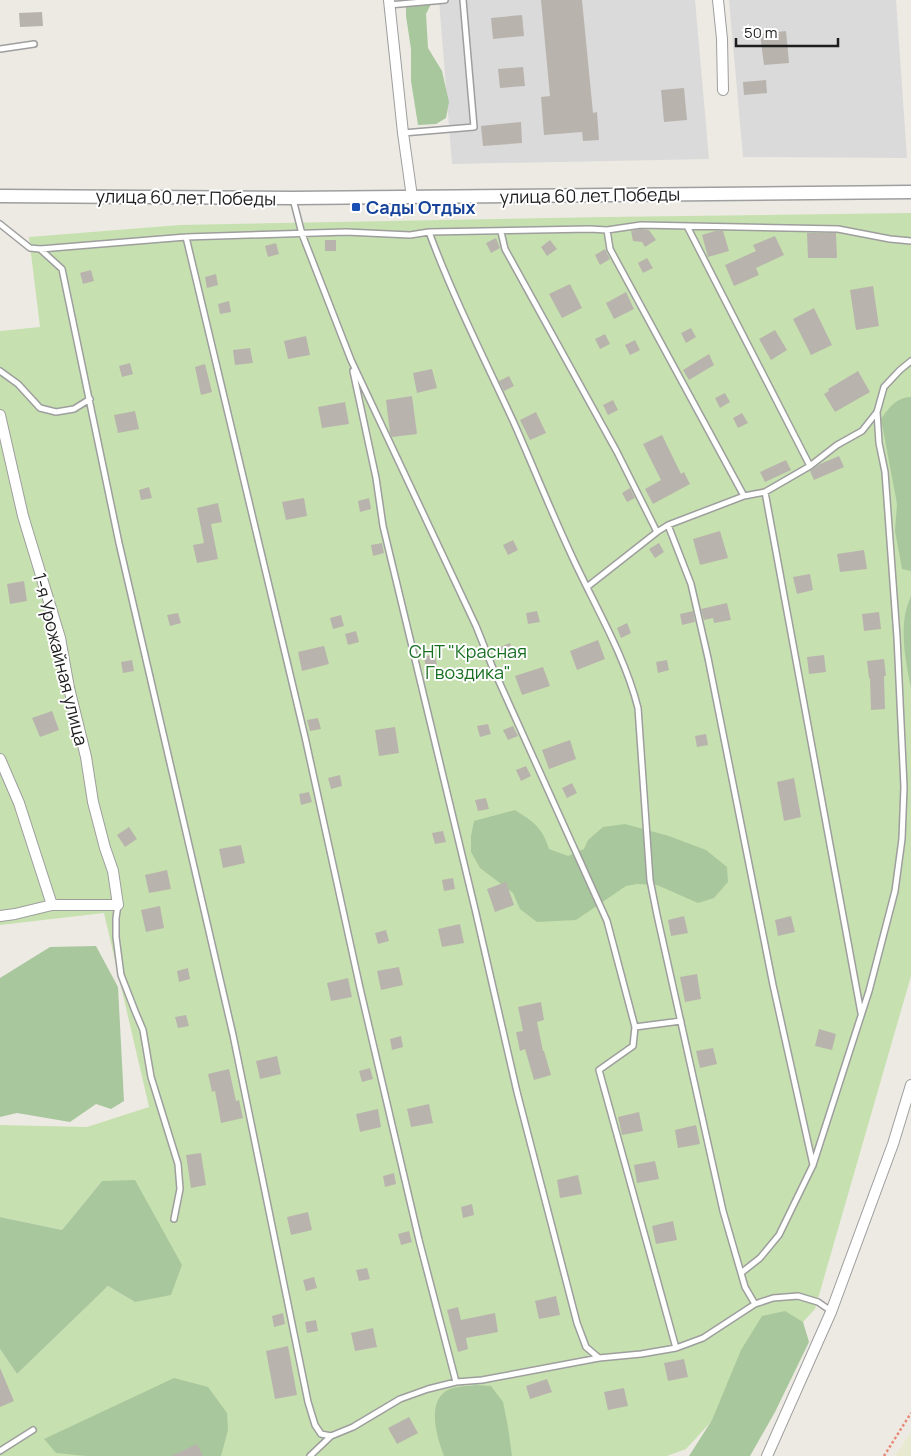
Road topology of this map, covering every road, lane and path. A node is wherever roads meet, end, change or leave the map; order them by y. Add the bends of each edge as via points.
1 (445, 0) edge
2 (463, 0) edge
3 (718, 0) edge
4 (389, 2) edge
5 (34, 44) dead end
6 (0, 49) edge
7 (723, 90) dead end
8 (403, 133) junction
9 (911, 192) edge
10 (0, 196) edge
11 (412, 197) junction
12 (293, 198) junction
13 (0, 224) edge
14 (687, 226) junction
15 (607, 230) junction
16 (429, 232) junction
17 (501, 232) junction
18 (302, 234) junction
19 (186, 237) junction
20 (911, 240) edge
21 (40, 249) junction
22 (351, 360) junction
23 (911, 361) edge
24 (0, 371) edge
25 (90, 399) junction
26 (877, 412) junction
27 (0, 414) edge
28 (810, 466) junction
29 (765, 492) junction
30 (744, 496) junction
31 (668, 525) junction
32 (657, 532) junction
33 (587, 587) junction
34 (0, 759) edge
35 (52, 905) junction
36 (118, 905) junction
37 (0, 916) edge
38 (861, 1014) junction
39 (681, 1021) junction
40 (634, 1027) junction
41 (911, 1085) edge
42 (813, 1165) junction
43 (174, 1219) dead end
44 (741, 1273) junction
45 (755, 1304) junction
46 (831, 1312) junction
47 (676, 1348) junction
48 (599, 1358) junction
49 (456, 1382) junction
50 (911, 1414) edge
51 (33, 1430) dead end
52 (321, 1434) junction
53 (331, 1436) junction
54 (321, 1445) junction
55 (0, 1452) edge
56 (310, 1456) edge
57 (767, 1456) edge
58 (884, 1456) edge

1 - 4 lane
2 - 8 lane via 474,127
3 - 7 street
4 - 8 street
5 - 6 lane
8 - 11 street
9 - 11 street, улица 60 лет Победы
10 - 12 street, улица 60 лет Победы
11 - 12 street, улица 60 лет Победы
12 - 18 lane
13 - 21 lane via 30,248
14 - 15 lane via 641,225
14 - 20 lane via 838,229
14 - 28 lane
15 - 17 lane
15 - 30 lane via 610,249
16 - 17 lane
16 - 18 lane via 410,235
16 - 33 lane via 440,264
17 - 32 lane via 505,249 617,452
18 - 19 lane
18 - 22 lane
19 - 21 lane
19 - 49 lane via 417,1231
21 - 25 lane via 62,268
22 - 40 lane via 476,626 607,921
22 - 48 lane via 384,526 517,1092 577,1323 586,1347
23 - 26 lane via 884,387
24 - 25 lane via 18,384 40,408 65,411
25 - 52 lane via 126,572 232,1034 308,1402
26 - 28 lane via 862,431
26 - 38 lane via 885,472 897,637 904,787 902,840 895,891
27 - 36 street, 1-я Урожайная улица via 23,516 60,638 93,802 113,871
28 - 29 lane
29 - 30 lane
29 - 38 lane
30 - 31 lane
31 - 32 lane
31 - 42 lane via 691,584 708,658 773,985
32 - 33 lane
33 - 39 lane via 620,657 638,708 650,880
34 - 35 street via 19,803
35 - 36 street
35 - 37 street
36 - 43 lane via 117,948 122,975 143,1030 151,1077 178,1164 180,1189
38 - 42 lane
39 - 40 lane
39 - 44 lane via 723,1211
40 - 47 lane via 633,1046 599,1070
41 - 46 street via 893,1144
42 - 44 lane via 779,1235 760,1258
44 - 45 lane
45 - 46 lane via 773,1298 798,1296 818,1302
45 - 47 lane via 703,1338
46 - 57 street
47 - 48 lane
48 - 49 lane
49 - 53 lane via 400,1399
50 - 58 path
51 - 55 lane
52 - 53 lane
52 - 54 lane
53 - 54 lane
54 - 56 lane

